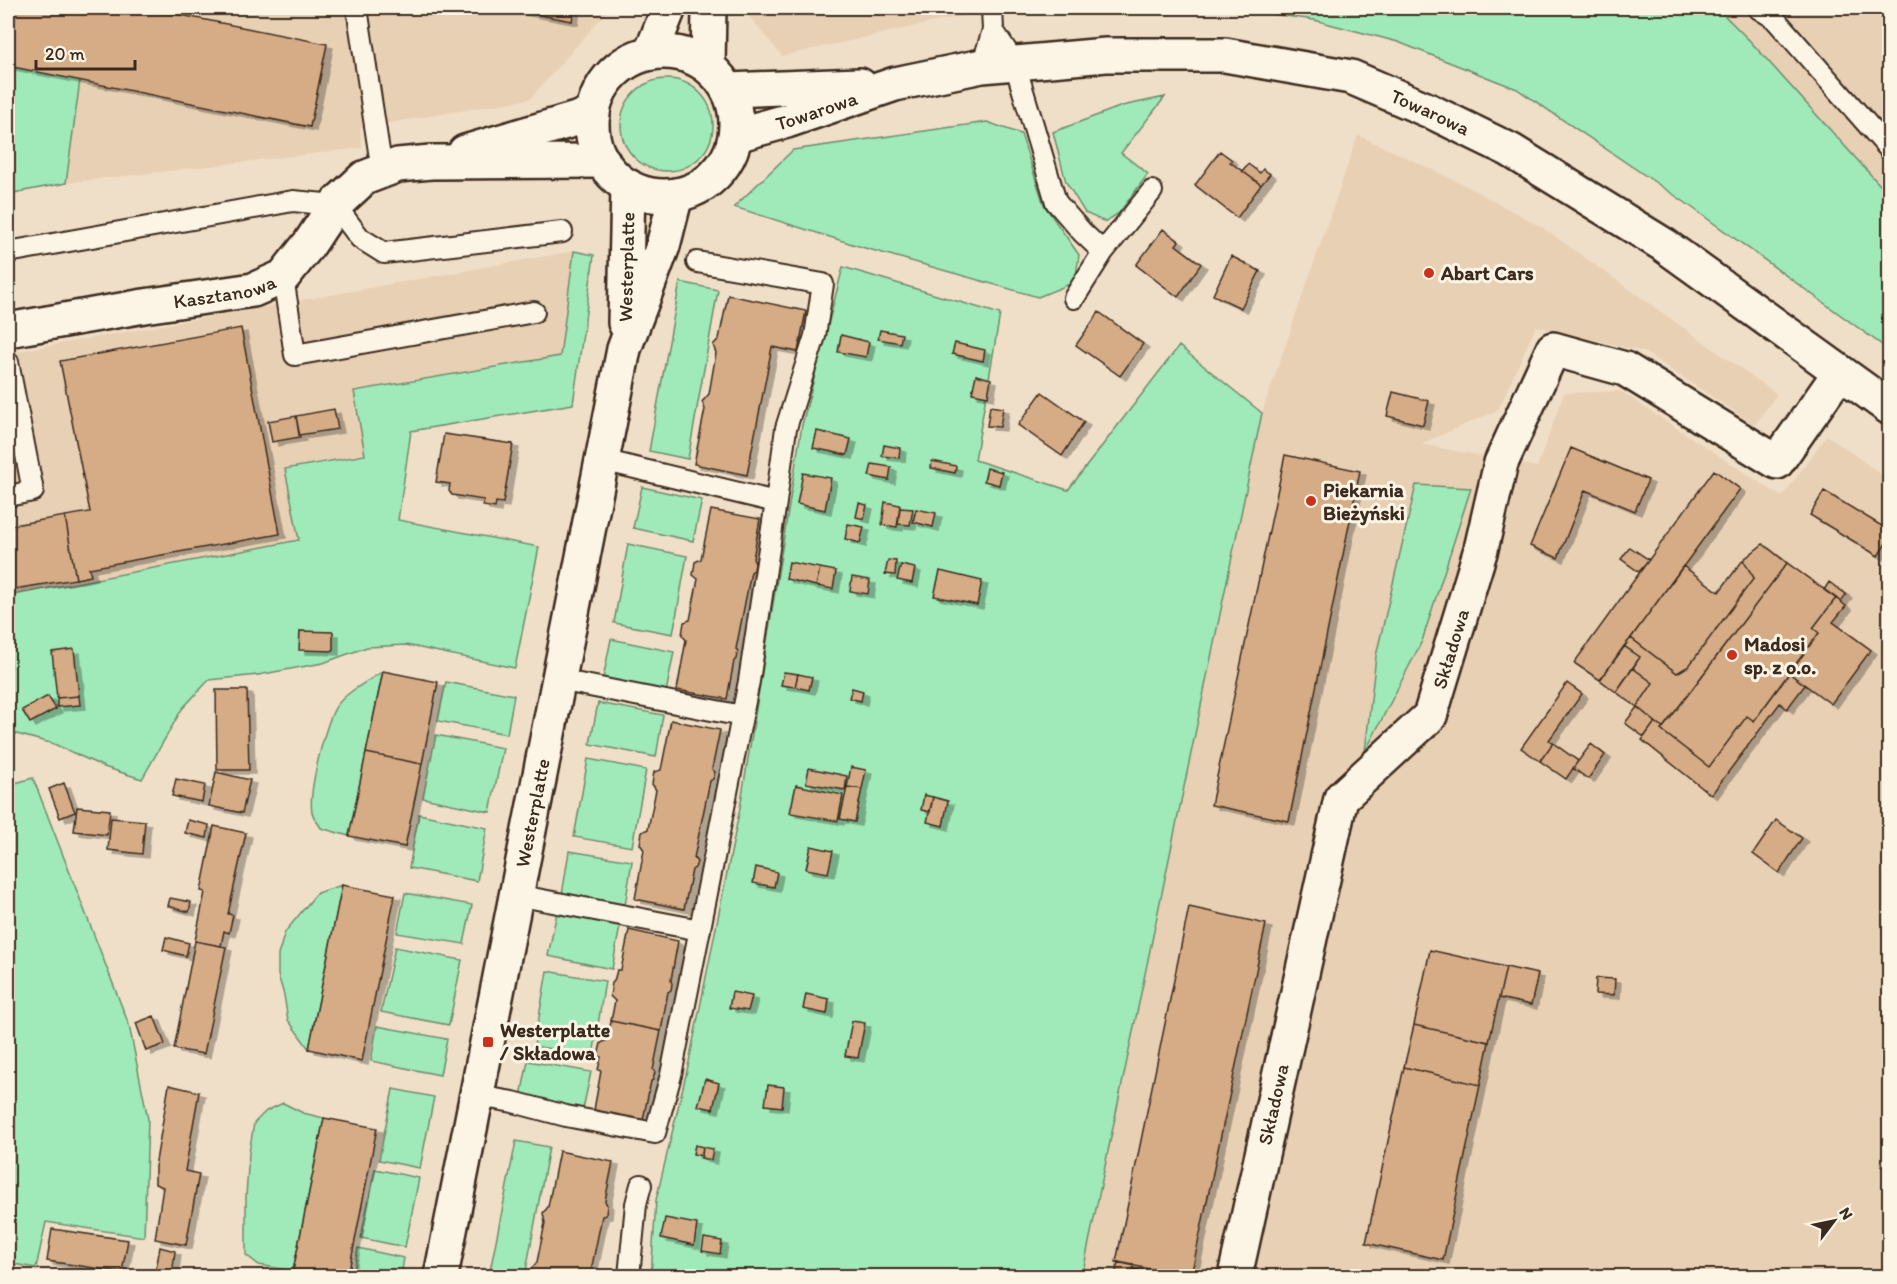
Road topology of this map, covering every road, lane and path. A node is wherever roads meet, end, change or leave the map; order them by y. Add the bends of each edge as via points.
1 (357, 8) edge
2 (669, 8) edge
3 (709, 8) edge
4 (992, 8) edge
5 (1758, 8) edge
6 (993, 30) junction
7 (651, 53) junction
8 (1015, 64) junction
9 (982, 66) junction
10 (718, 78) junction
11 (895, 84) junction
12 (593, 114) junction
13 (736, 135) junction
14 (1890, 150) edge
15 (603, 161) junction
16 (431, 162) junction
17 (382, 171) junction
18 (628, 186) junction
19 (1152, 191) dead end
20 (676, 195) junction
21 (335, 205) junction
22 (562, 232) dead end
23 (8, 252) edge
24 (1103, 252) junction
25 (697, 262) dead end
26 (283, 277) junction
27 (1074, 298) dead end
28 (534, 312) dead end
29 (8, 330) edge
30 (624, 349) junction
31 (8, 362) edge
32 (1840, 372) junction
33 (1890, 408) edge
34 (602, 460) junction
35 (8, 495) edge
36 (776, 502) junction
37 (559, 680) junction
38 (742, 716) junction
39 (516, 896) junction
40 (700, 930) junction
41 (478, 1096) junction
42 (641, 1185) dead end
43 (441, 1276) edge
44 (629, 1276) edge
45 (1235, 1276) edge

1 - 17 lane
2 - 7 main road
3 - 10 main road
4 - 6 lane
5 - 14 lane via 1774,18
6 - 8 lane
6 - 9 lane
7 - 10 main road via 691,56
7 - 12 main road via 626,63 606,81
8 - 9 main road, Towarowa
8 - 24 lane via 1056,202
8 - 32 main road, Towarowa via 1106,55 1225,55 1351,77 1510,150 1664,245
9 - 11 main road, Towarowa
10 - 11 main road, Towarowa
10 - 13 main road via 734,104
11 - 13 main road, Towarowa
12 - 15 main road via 592,134
12 - 16 main road, Kasztanowa
13 - 20 main road via 722,168 709,181
15 - 16 main road, Kasztanowa
15 - 18 main road
16 - 17 main road, Kasztanowa via 398,165
17 - 21 main road, Kasztanowa via 364,178
18 - 20 main road via 643,193
18 - 30 main road, Westerplatte
19 - 24 lane
20 - 30 main road, Westerplatte via 663,246
21 - 22 lane via 360,238 384,253
21 - 23 lane via 293,201
21 - 26 main road, Kasztanowa
24 - 27 lane
25 - 36 lane via 823,284 814,336 786,428
26 - 28 lane via 295,355
26 - 29 main road, Kasztanowa via 253,290
30 - 34 main road, Westerplatte
31 - 35 lane via 33,491
32 - 33 main road, Towarowa
32 - 45 main road, Składowa via 1777,462 1625,369 1553,349 1501,463 1481,549 1430,717 1341,798
34 - 36 lane
34 - 37 main road, Westerplatte
36 - 38 lane
37 - 38 lane
37 - 39 main road, Westerplatte
38 - 40 lane
39 - 40 lane
39 - 41 main road, Westerplatte
40 - 41 lane via 671,1075 655,1133
41 - 43 main road, Westerplatte
42 - 44 lane

